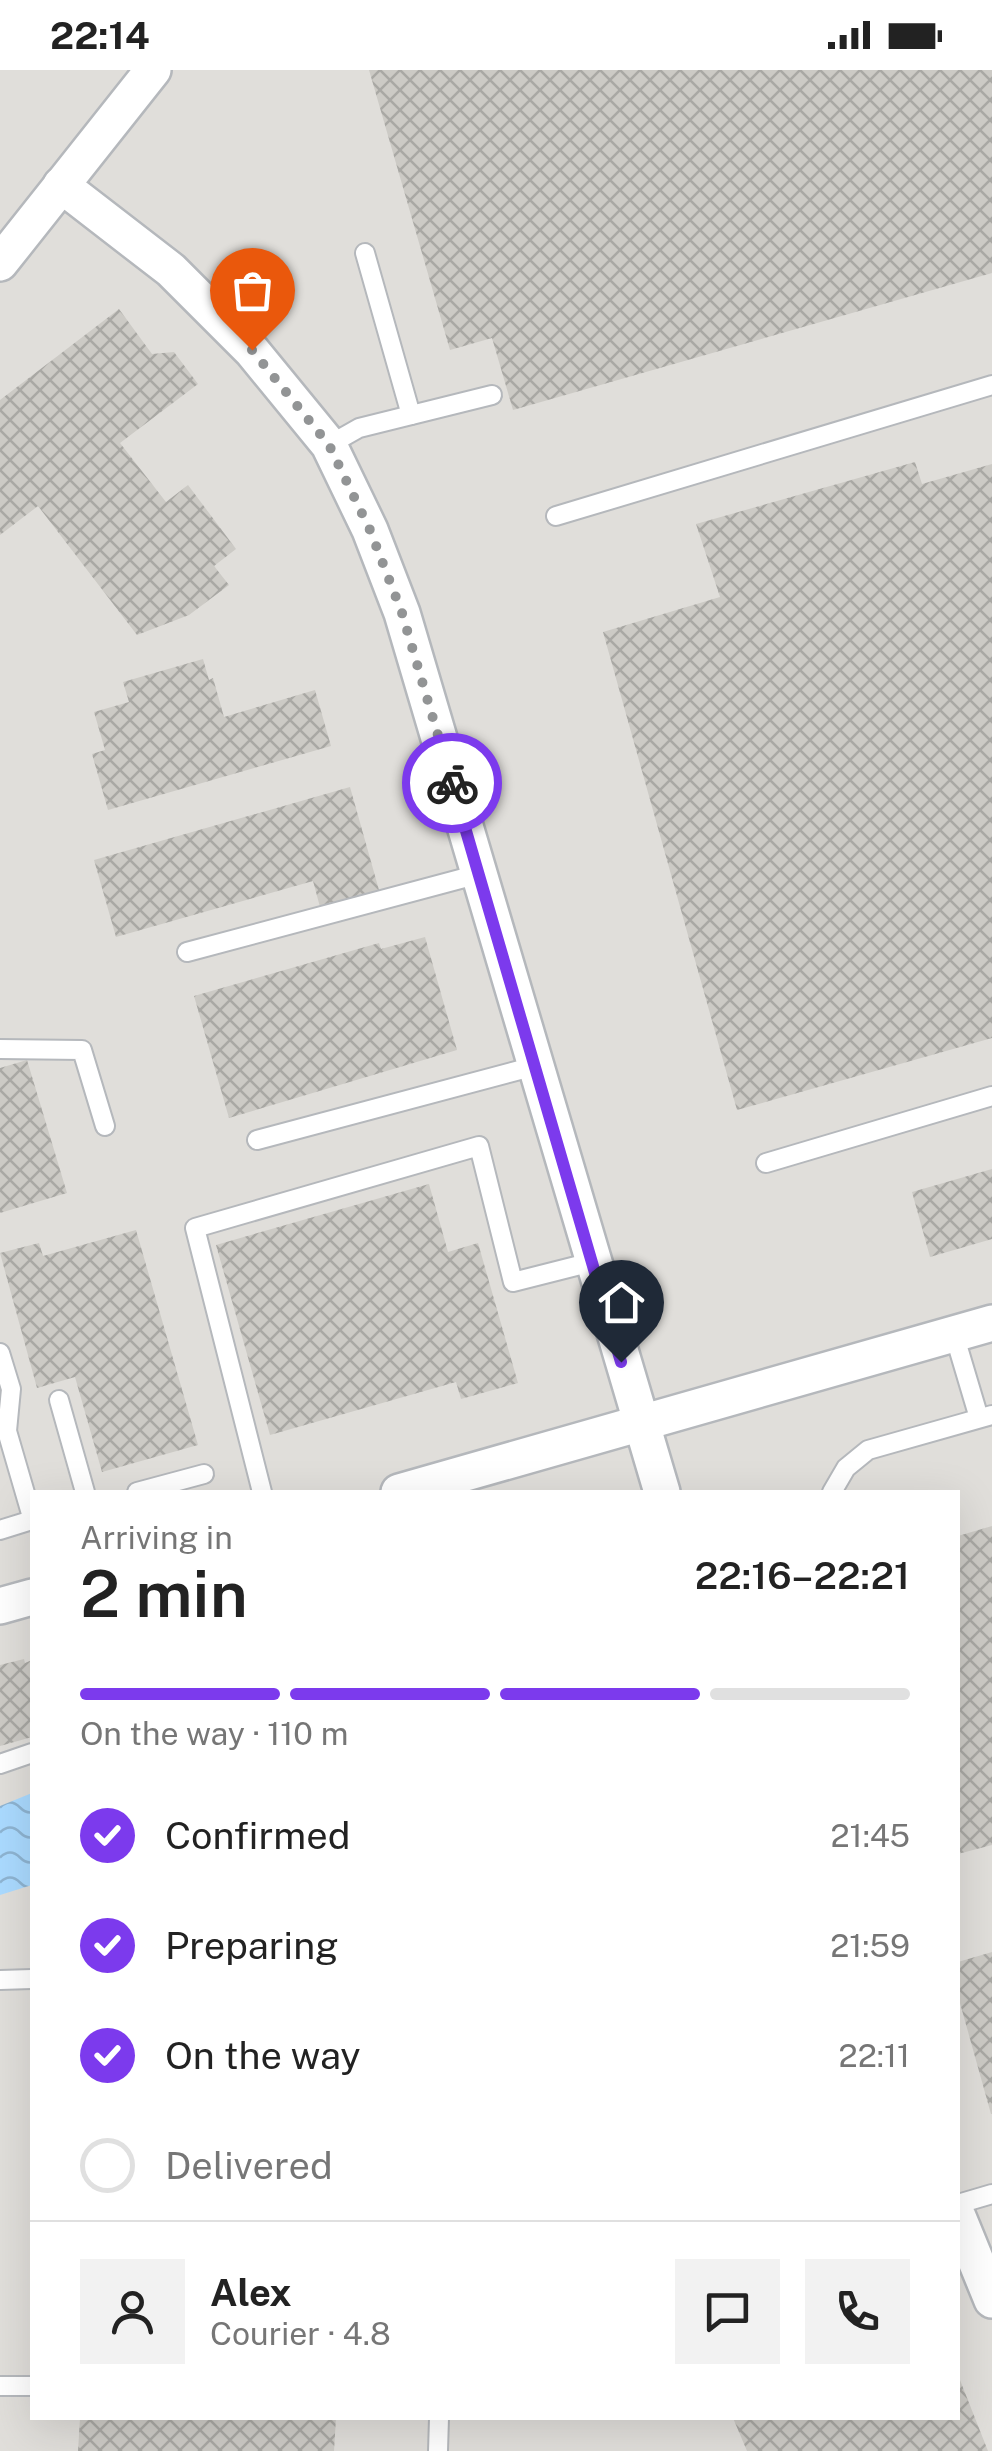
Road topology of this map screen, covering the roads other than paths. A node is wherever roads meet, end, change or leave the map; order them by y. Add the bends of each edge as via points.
1 (142, 74) edge
2 (61, 185) junction
3 (365, 253) dead end
4 (0, 263) edge
5 (992, 385) edge
6 (492, 395) dead end
7 (410, 415) junction
8 (329, 445) junction
9 (556, 516) dead end
10 (479, 874) junction
11 (187, 952) dead end
12 (0, 1049) edge
13 (535, 1066) junction
14 (992, 1096) edge
15 (106, 1126) dead end
16 (256, 1140) dead end
17 (766, 1163) dead end
18 (592, 1262) junction
19 (992, 1323) edge
20 (954, 1334) junction
21 (0, 1353) edge
22 (59, 1400) dead end
23 (986, 1416) edge
24 (640, 1424) junction
25 (204, 1474) dead end
26 (449, 1486) edge
27 (84, 1490) edge
28 (144, 1490) edge
29 (261, 1490) edge
30 (416, 1490) edge
31 (661, 1490) edge
32 (833, 1490) edge
33 (30, 1512) edge
34 (30, 1520) edge
35 (0, 1530) edge
36 (30, 1598) edge
37 (0, 1606) edge
38 (30, 1754) edge
39 (0, 1764) edge
40 (30, 1979) edge
41 (0, 1980) edge
42 (992, 2194) edge
43 (960, 2203) edge
44 (960, 2222) edge
45 (992, 2300) edge
46 (0, 2386) edge
47 (30, 2386) edge
48 (440, 2420) edge
49 (438, 2451) edge

1 - 2 street
2 - 4 street
2 - 8 street via 172,270 252,350
3 - 7 lane
5 - 9 lane
6 - 7 lane
7 - 8 lane via 359,428
8 - 10 street via 402,613
10 - 11 lane
10 - 13 street
12 - 15 lane via 82,1050
13 - 16 lane
13 - 18 street
14 - 17 lane
18 - 24 street
18 - 29 lane via 513,1282 479,1146 195,1228
19 - 20 street
20 - 23 lane
20 - 24 street
21 - 33 lane via 10,1389 7,1431
22 - 27 lane
23 - 32 lane via 868,1450
24 - 26 street
24 - 31 street
25 - 28 lane
26 - 30 street
34 - 35 lane
36 - 37 street
38 - 39 lane
40 - 41 lane
42 - 43 lane
44 - 45 street
46 - 47 lane
48 - 49 lane

